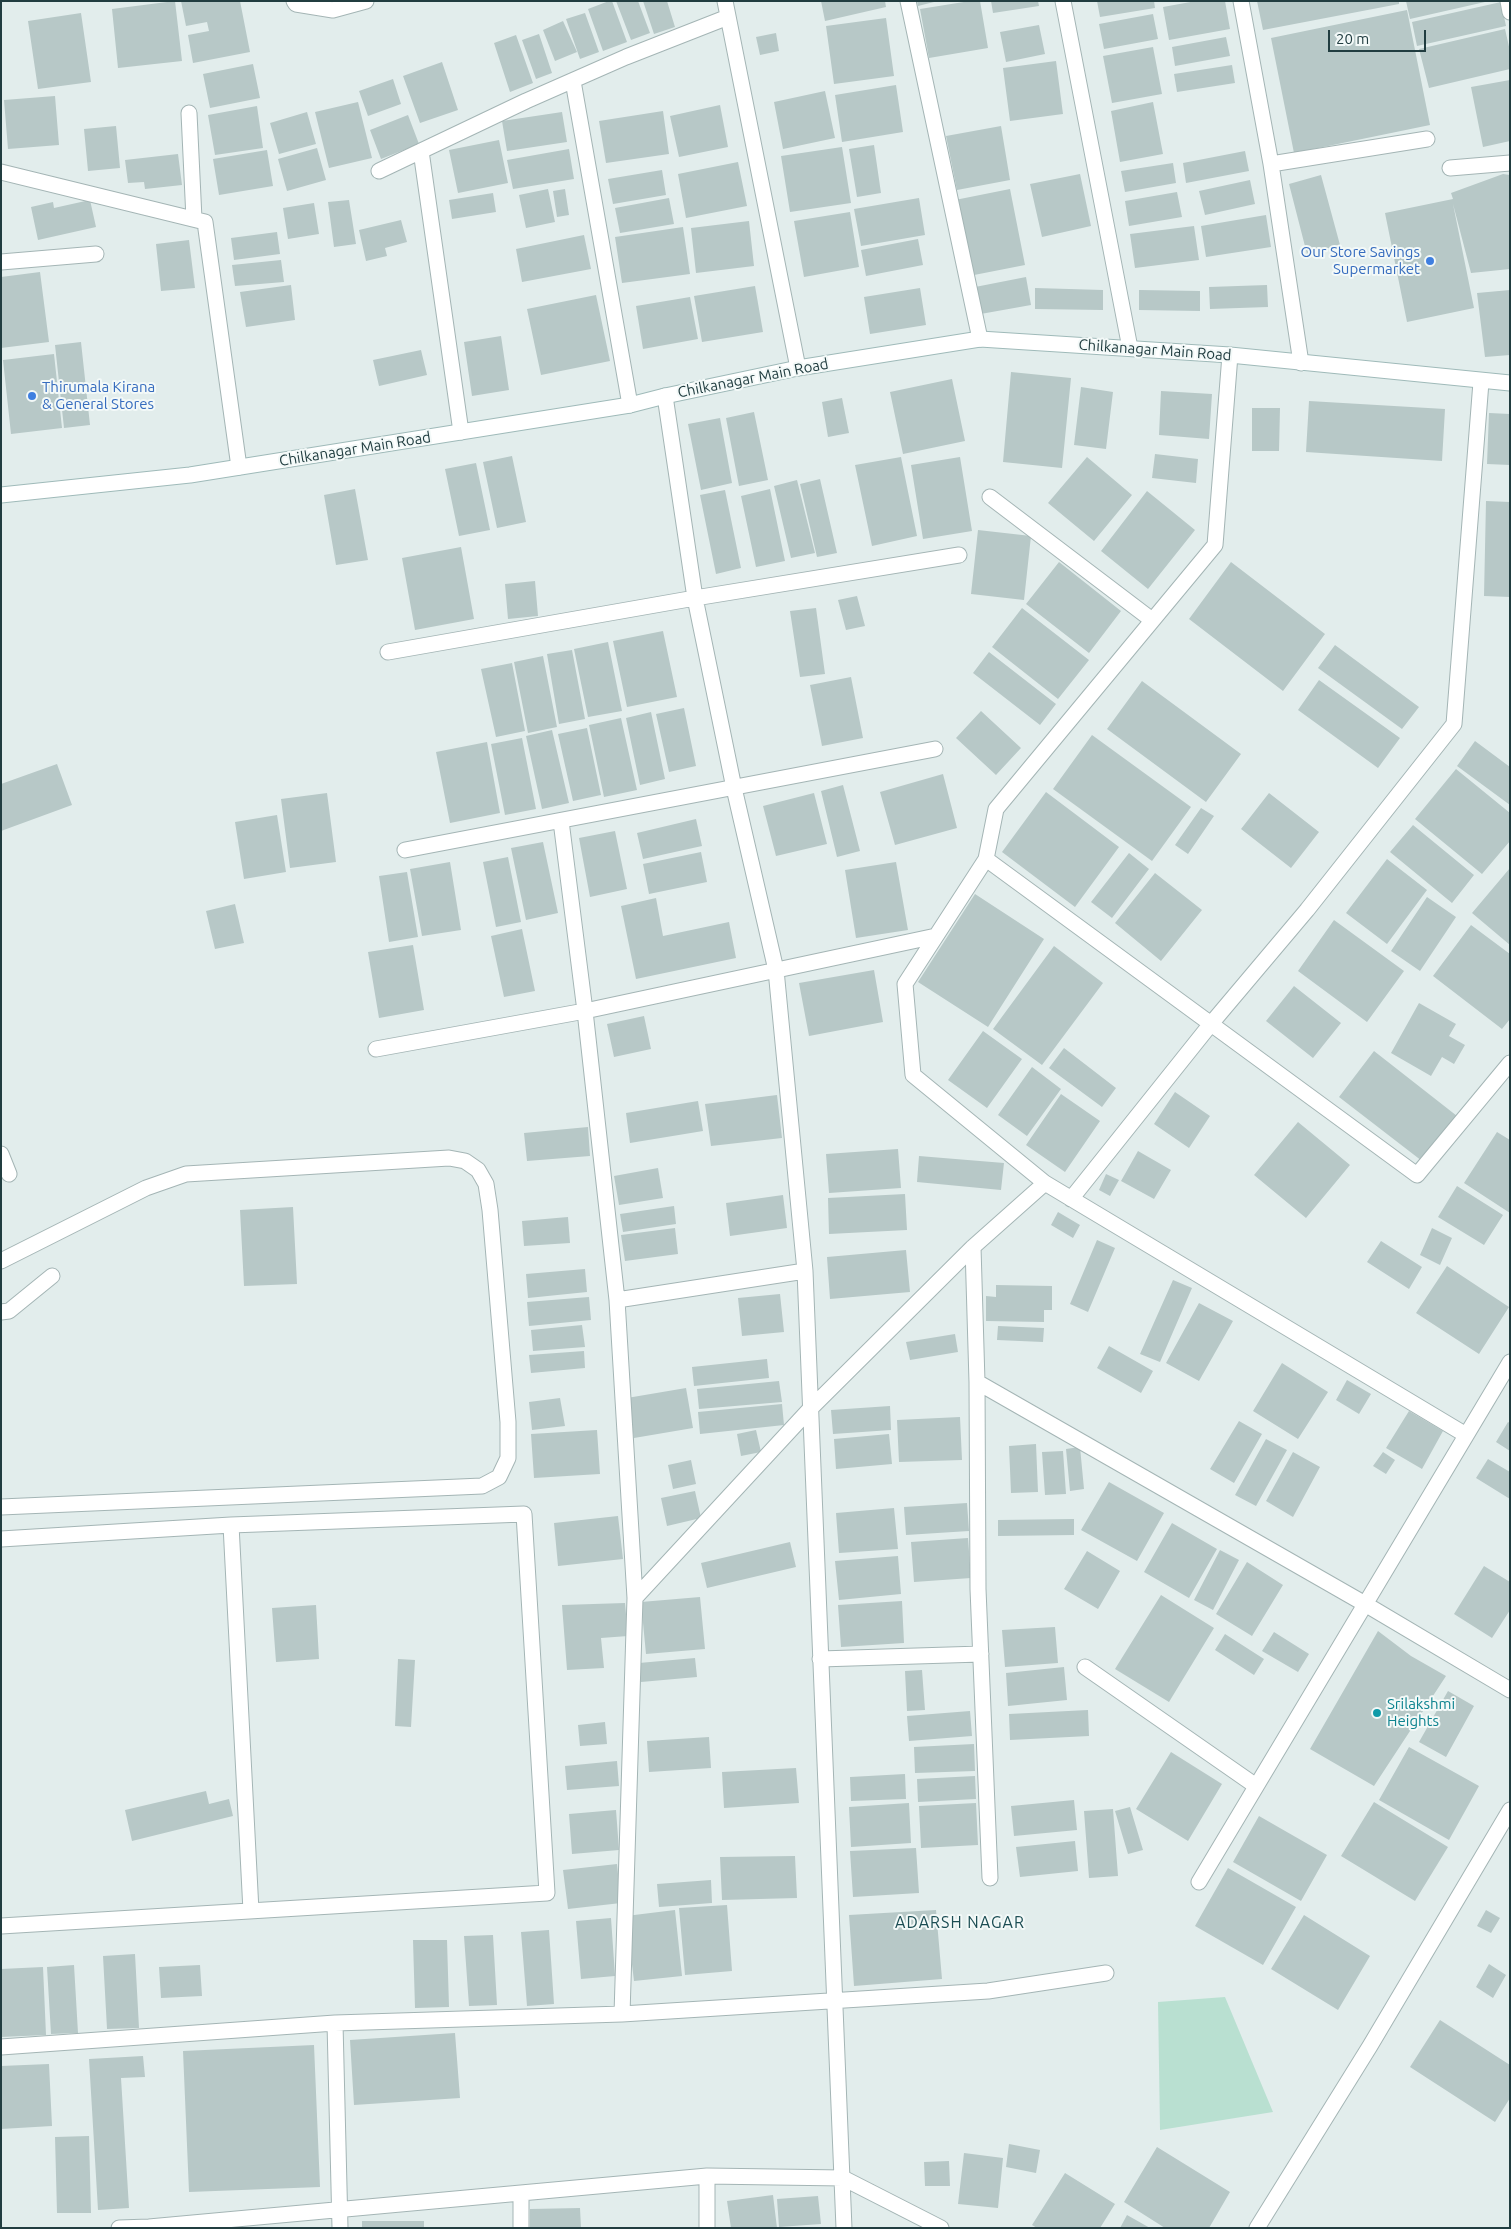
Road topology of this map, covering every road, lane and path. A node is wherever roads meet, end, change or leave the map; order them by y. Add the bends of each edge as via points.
1 (294, 1) edge
2 (366, 1) edge
3 (725, 1) edge
4 (908, 1) edge
5 (1063, 1) edge
6 (1240, 1) edge
7 (1508, 1) edge
8 (1510, 12) edge
9 (728, 17) junction
10 (573, 81) junction
11 (189, 113) dead end
12 (1427, 139) dead end
13 (421, 151) junction
14 (1510, 162) edge
15 (1271, 164) junction
16 (1450, 168) dead end
17 (379, 171) dead end
18 (1, 172) edge
19 (194, 219) junction
20 (96, 254) dead end
21 (1, 262) edge
22 (980, 339) junction
23 (1130, 348) junction
24 (1230, 355) junction
25 (1301, 363) junction
26 (798, 368) junction
27 (1481, 382) junction
28 (1510, 383) edge
29 (665, 396) junction
30 (630, 405) junction
31 (461, 432) junction
32 (239, 467) junction
33 (1, 495) edge
34 (990, 498) dead end
35 (959, 555) dead end
36 (695, 598) junction
37 (1152, 620) junction
38 (388, 652) dead end
39 (935, 749) dead end
40 (734, 788) junction
41 (561, 821) junction
42 (405, 850) dead end
43 (986, 859) junction
44 (936, 936) junction
45 (776, 970) junction
46 (585, 1011) junction
47 (1210, 1025) junction
48 (376, 1049) dead end
49 (1510, 1062) edge
50 (1, 1154) edge
51 (9, 1174) dead end
52 (1045, 1182) junction
53 (1071, 1199) junction
54 (973, 1247) junction
55 (1, 1261) edge
56 (805, 1271) junction
57 (52, 1276) dead end
58 (617, 1300) junction
59 (1, 1312) edge
60 (1510, 1362) edge
61 (977, 1382) junction
62 (809, 1410) junction
63 (1466, 1435) junction
64 (1, 1507) edge
65 (231, 1526) junction
66 (1, 1539) edge
67 (634, 1598) junction
68 (1365, 1604) junction
69 (981, 1654) junction
70 (820, 1659) junction
71 (1085, 1667) dead end
72 (1510, 1690) edge
73 (1256, 1786) junction
74 (1510, 1810) edge
75 (990, 1878) dead end
76 (1199, 1882) dead end
77 (251, 1911) junction
78 (1, 1926) edge
79 (1106, 1974) dead end
80 (834, 2000) junction
81 (622, 2014) junction
82 (335, 2024) junction
83 (1, 2047) edge
84 (707, 2176) junction
85 (843, 2178) junction
86 (521, 2193) junction
87 (340, 2210) junction
88 (149, 2227) edge
89 (120, 2228) edge
90 (340, 2228) edge
91 (521, 2228) edge
92 (707, 2228) edge
93 (844, 2228) edge
94 (941, 2228) edge
95 (1257, 2228) edge

1 - 2 street via 333,10
3 - 9 street
4 - 22 street
5 - 23 street
6 - 15 street
7 - 8 street
9 - 10 street
9 - 26 street
10 - 13 street
10 - 30 street
11 - 19 street
12 - 15 street
13 - 17 street
13 - 31 street
14 - 16 street
15 - 25 street
18 - 19 street
19 - 32 street via 206,222
20 - 21 street
22 - 23 street, Chilkanagar Main Road
22 - 26 street, Chilkanagar Main Road
23 - 24 street, Chilkanagar Main Road
24 - 25 street, Chilkanagar Main Road
24 - 37 street via 1215,545
25 - 27 street, Chilkanagar Main Road
26 - 29 street, Chilkanagar Main Road
27 - 28 street, Chilkanagar Main Road
27 - 47 street via 1454,724 1307,910
29 - 30 street, Chilkanagar Main Road
29 - 36 street
30 - 31 street, Chilkanagar Main Road
31 - 32 street, Chilkanagar Main Road
32 - 33 street, Chilkanagar Main Road
34 - 37 street
35 - 36 street
36 - 38 street
36 - 40 street
37 - 43 street via 996,809
39 - 40 street
40 - 41 street
40 - 45 street
41 - 42 street
41 - 46 street
43 - 44 street
43 - 47 street
44 - 45 street
44 - 52 street via 905,984 913,1075
45 - 46 street
45 - 56 street
46 - 48 street
46 - 58 street
47 - 49 street via 1417,1176
47 - 53 street
50 - 51 street
52 - 53 street
52 - 54 street
53 - 63 street
54 - 61 street
54 - 62 street
55 - 64 street via 146,1188 186,1174 449,1158 465,1161 478,1170 486,1184 508,1422 508,1458 499,1477 482,1486
56 - 58 street
56 - 62 street
57 - 59 street via 9,1311
58 - 67 street
60 - 63 street
61 - 68 street
61 - 69 street
62 - 67 street
62 - 70 street
63 - 68 street
65 - 66 street
65 - 77 street
65 - 77 street via 524,1514 546,1893
67 - 81 street
68 - 72 street
68 - 73 street
69 - 70 street
69 - 75 street
70 - 80 street
71 - 73 street
73 - 76 street
74 - 95 street
77 - 78 street
79 - 80 street via 988,1991
80 - 81 street
80 - 85 street
81 - 82 street
82 - 83 street
82 - 87 street
84 - 85 street
84 - 86 street
84 - 92 street
85 - 93 street
85 - 94 street
86 - 87 street
86 - 91 street
87 - 88 street
87 - 90 street
88 - 89 street

